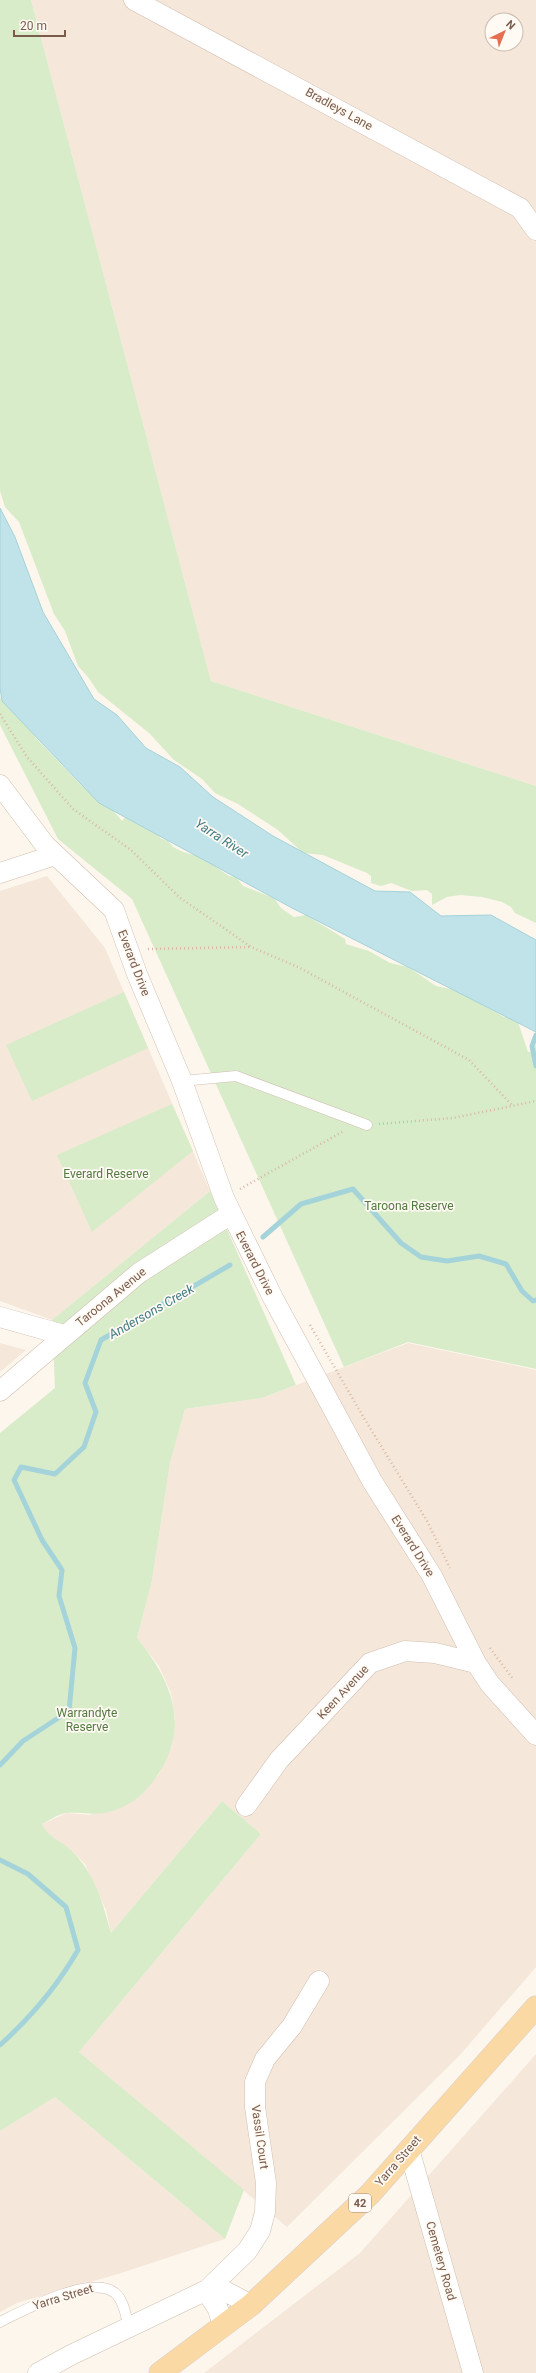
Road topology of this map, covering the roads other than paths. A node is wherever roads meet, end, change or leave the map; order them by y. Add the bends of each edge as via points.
1 (134, 0) edge
2 (536, 230) edge
3 (0, 785) edge
4 (55, 855) junction
5 (0, 872) edge
6 (182, 1081) junction
7 (363, 1123) road end
8 (228, 1206) junction
9 (0, 1317) edge
10 (64, 1335) junction
11 (0, 1391) edge
12 (476, 1663) junction
13 (536, 1735) edge
14 (246, 1806) dead end
15 (320, 1981) dead end
16 (536, 2007) edge
17 (409, 2149) junction
18 (206, 2291) junction
19 (251, 2305) junction
20 (0, 2322) edge
21 (129, 2327) junction
22 (223, 2327) junction
23 (38, 2373) edge
24 (160, 2373) edge
25 (473, 2373) edge

1 - 2 street, Bradleys Lane via 520,208
3 - 4 street, Everard Drive
4 - 5 street
4 - 6 street, Everard Drive via 114,910 137,974
6 - 7 lane via 236,1076
6 - 8 street, Everard Drive
8 - 10 street, Taroona Avenue via 139,1273
8 - 12 street, Everard Drive via 273,1298 372,1481 432,1576
9 - 10 street
10 - 11 street, Taroona Avenue
12 - 13 street, Everard Drive via 490,1684
12 - 14 street, Keen Avenue via 435,1653 405,1651 370,1663 279,1760
15 - 18 street, Vassil Court via 292,2026 265,2059 255,2082 255,2107 266,2183 260,2231 247,2251
16 - 17 main road, Yarra Street / 42
17 - 19 main road, Yarra Street / 42 via 370,2194
17 - 25 street, Cemetery Road
18 - 19 street via 219,2288
18 - 21 street
18 - 22 street via 218,2309
19 - 22 main road, Yarra Street / 42
20 - 21 lane, Yarra Street via 42,2303 100,2286 110,2289 119,2297
21 - 23 street
22 - 24 main road, Yarra Street / 42

